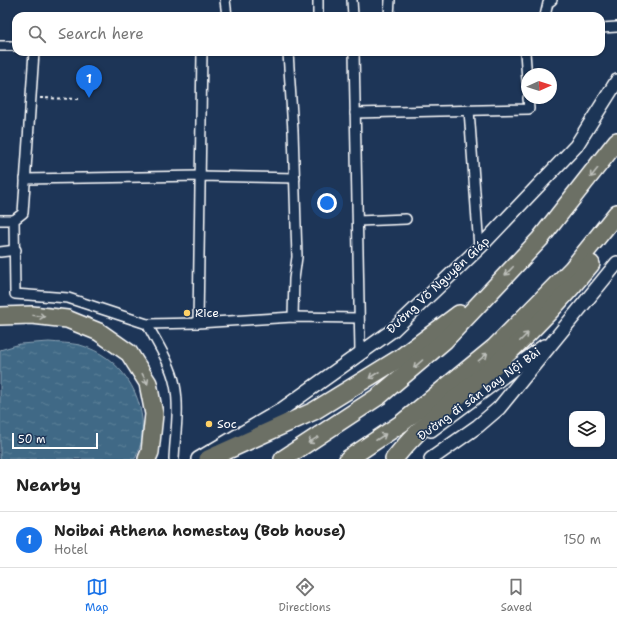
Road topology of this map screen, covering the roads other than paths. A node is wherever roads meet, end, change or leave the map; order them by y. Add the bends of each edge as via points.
1 (225, 0) edge
2 (318, 0) edge
3 (352, 0) edge
4 (390, 0) edge
5 (552, 0) edge
6 (226, 12) edge
7 (318, 12) edge
8 (353, 12) edge
9 (389, 12) edge
10 (546, 12) edge
11 (617, 27) edge
12 (605, 28) edge
13 (0, 46) edge
14 (12, 46) edge
15 (34, 56) edge
16 (202, 56) edge
17 (288, 56) edge
18 (354, 56) edge
19 (525, 56) edge
20 (526, 68) edge
21 (617, 82) edge
22 (529, 104) edge
23 (469, 110) junction
24 (355, 113) junction
25 (617, 141) edge
26 (200, 176) junction
27 (294, 178) junction
28 (25, 179) junction
29 (617, 213) edge
30 (406, 219) dead end
31 (0, 220) edge
32 (14, 220) junction
33 (358, 221) junction
34 (617, 228) edge
35 (479, 248) junction
36 (16, 250) junction
37 (0, 252) edge
38 (617, 263) edge
39 (486, 295) junction
40 (0, 316) edge
41 (293, 317) junction
42 (358, 318) junction
43 (147, 324) junction
44 (198, 324) junction
45 (560, 334) junction
46 (360, 352) junction
47 (396, 456) edge
48 (148, 459) edge
49 (174, 459) edge
50 (198, 459) edge
51 (208, 459) edge
52 (283, 459) edge
53 (348, 459) edge
54 (432, 459) edge

1 - 6 street
2 - 7 street
3 - 8 street
4 - 9 street
5 - 10 street via 548,3
11 - 12 street
13 - 14 street
15 - 28 street
16 - 26 street
17 - 27 street
18 - 24 street
19 - 20 street
21 - 35 main road, Đường Võ Nguyên Giáp via 576,146
22 - 23 street via 529,109
23 - 24 street
23 - 35 street
24 - 33 street
25 -> 39 highway via 540,239
26 - 27 street
26 - 28 street
26 - 44 street
27 - 41 street via 297,257
28 - 32 street via 23,213
53 -> 29 highway via 402,423 495,347 572,269
30 - 33 street
31 - 32 street
32 - 36 street
33 - 42 street
47 -> 34 highway via 447,405 506,356 565,296
35 - 46 main road, Đường Võ Nguyên Giáp via 393,330
36 - 37 street
36 - 43 street via 15,294 68,298
38 - 45 main road
39 -> 51 highway via 400,358 314,411
39 -> 52 highway via 445,340 379,396
40 -> 48 highway via 32,315 67,319 99,332 129,352 148,383 154,414
41 - 42 street
41 - 44 street
42 - 46 street
43 - 44 street
43 - 49 street via 175,384 177,398
45 - 47 main road, Đường đi sân bay Nội Bài
45 - 54 main road via 499,408
46 - 50 main road, Đường Võ Nguyên Giáp via 281,410

